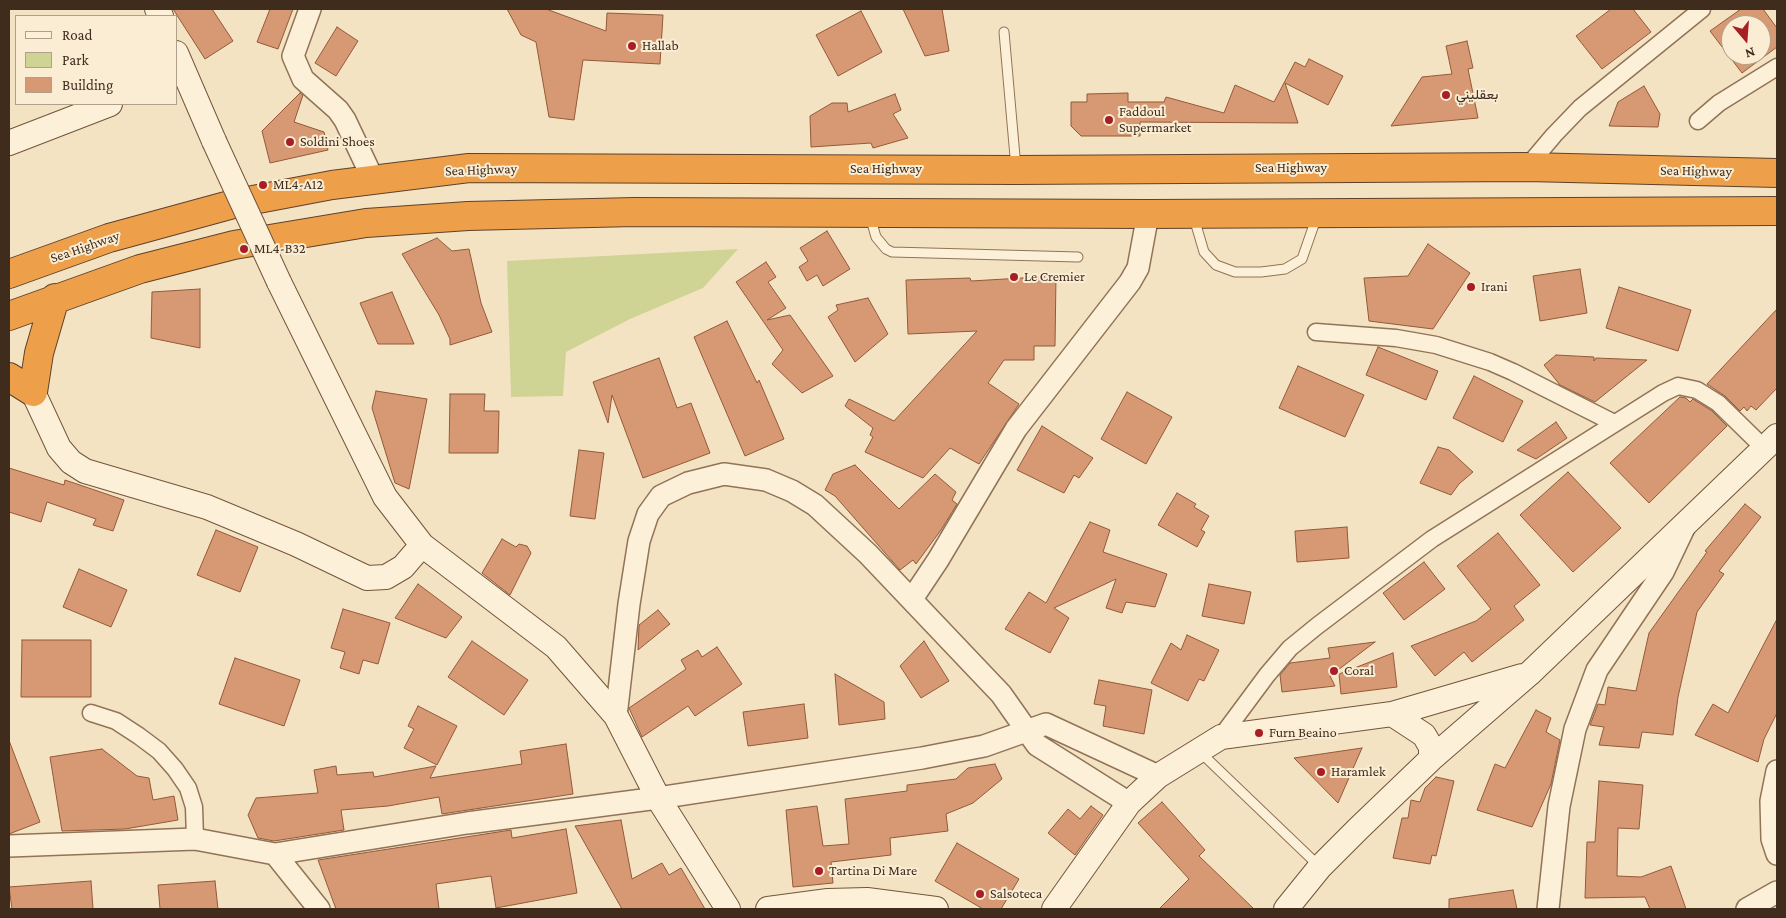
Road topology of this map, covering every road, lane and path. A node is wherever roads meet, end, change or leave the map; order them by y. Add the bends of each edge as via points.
1 (310, 9) edge
2 (1702, 9) edge
3 (1004, 32) dead end
4 (178, 62) edge
5 (1777, 67) edge
6 (181, 76) edge
7 (107, 105) edge
8 (1698, 121) dead end
9 (9, 143) edge
10 (1527, 167) junction
11 (1016, 170) junction
12 (1777, 173) edge
13 (372, 179) junction
14 (869, 212) junction
15 (1777, 212) edge
16 (1318, 213) junction
17 (1148, 214) junction
18 (1192, 214) junction
19 (1078, 257) dead end
20 (9, 274) edge
21 (54, 298) junction
22 (9, 316) edge
23 (1316, 332) dead end
24 (9, 377) edge
25 (33, 392) junction
26 (1614, 423) junction
27 (1771, 442) edge
28 (1688, 522) junction
29 (422, 545) junction
30 (912, 599) junction
31 (1529, 674) junction
32 (91, 713) dead end
33 (1392, 714) junction
34 (616, 716) junction
35 (1027, 729) junction
36 (1221, 737) junction
37 (1199, 752) junction
38 (1432, 759) junction
39 (1777, 770) edge
40 (1158, 776) junction
41 (658, 798) junction
42 (1129, 803) junction
43 (195, 839) junction
44 (9, 846) edge
45 (314, 849) junction
46 (275, 854) junction
47 (1777, 854) edge
48 (1320, 867) junction
49 (304, 889) junction
50 (1777, 892) edge
51 (319, 909) edge
52 (728, 909) edge
53 (768, 909) edge
54 (936, 909) edge
55 (1054, 909) edge
56 (1286, 909) edge
57 (1548, 909) edge
58 (1747, 909) edge

1 - 13 street via 293,56 303,79 345,120
2 - 10 street via 1580,108
3 - 11 lane
4 - 6 main road
5 - 8 street via 1719,103
6 - 29 main road, bridge via 386,497
7 - 9 main road
10 - 11 highway, Sea Highway
10 - 12 highway, Sea Highway
11 - 13 highway, Sea Highway via 469,168
13 - 20 highway, Sea Highway via 237,203 164,221
14 - 17 highway
14 - 19 lane via 876,237 892,252
14 - 21 highway via 634,212 468,216 366,223 234,245 140,269
15 - 16 highway
16 - 18 highway
16 - 18 lane via 1302,259 1285,269 1235,272 1216,265 1204,252
17 - 18 highway
17 - 30 street via 1138,268 1130,282 1016,429
21 - 22 highway
21 - 25 highway via 39,353
23 - 26 street via 1396,338 1436,345 1513,372
24 - 25 highway
25 - 29 main road via 58,448 85,471 207,507 367,578 386,578 403,567
26 - 27 street via 1678,386 1697,390
26 - 36 street via 1432,539 1317,626 1290,648
27 - 28 main road
28 - 31 main road
28 - 57 street via 1663,572 1597,670 1575,729 1559,806
29 - 34 main road via 556,647
30 - 34 street via 834,521 792,491 766,480 724,474 688,482 661,496 648,514 639,540
30 - 35 street via 1001,694
31 - 33 main road
31 - 38 main road
32 - 43 street via 116,721 159,751 175,769 188,788 194,807
33 - 36 main road
33 - 38 main road via 1424,735 1431,747
34 - 41 main road
35 - 40 street via 1046,724 1053,726
35 - 41 street via 984,746 957,752
35 - 42 street via 1037,745
36 - 37 main road
37 - 40 main road
37 - 48 lane
38 - 48 main road
39 - 47 street via 1771,801 1772,838
40 - 42 main road
41 - 45 street via 467,823
41 - 52 main road
42 - 55 main road
43 - 44 street
43 - 46 street
45 - 46 street
45 - 49 street via 306,868
46 - 49 street
48 - 56 main road
49 - 51 street
50 - 58 street
53 - 54 main road via 828,900 866,900

